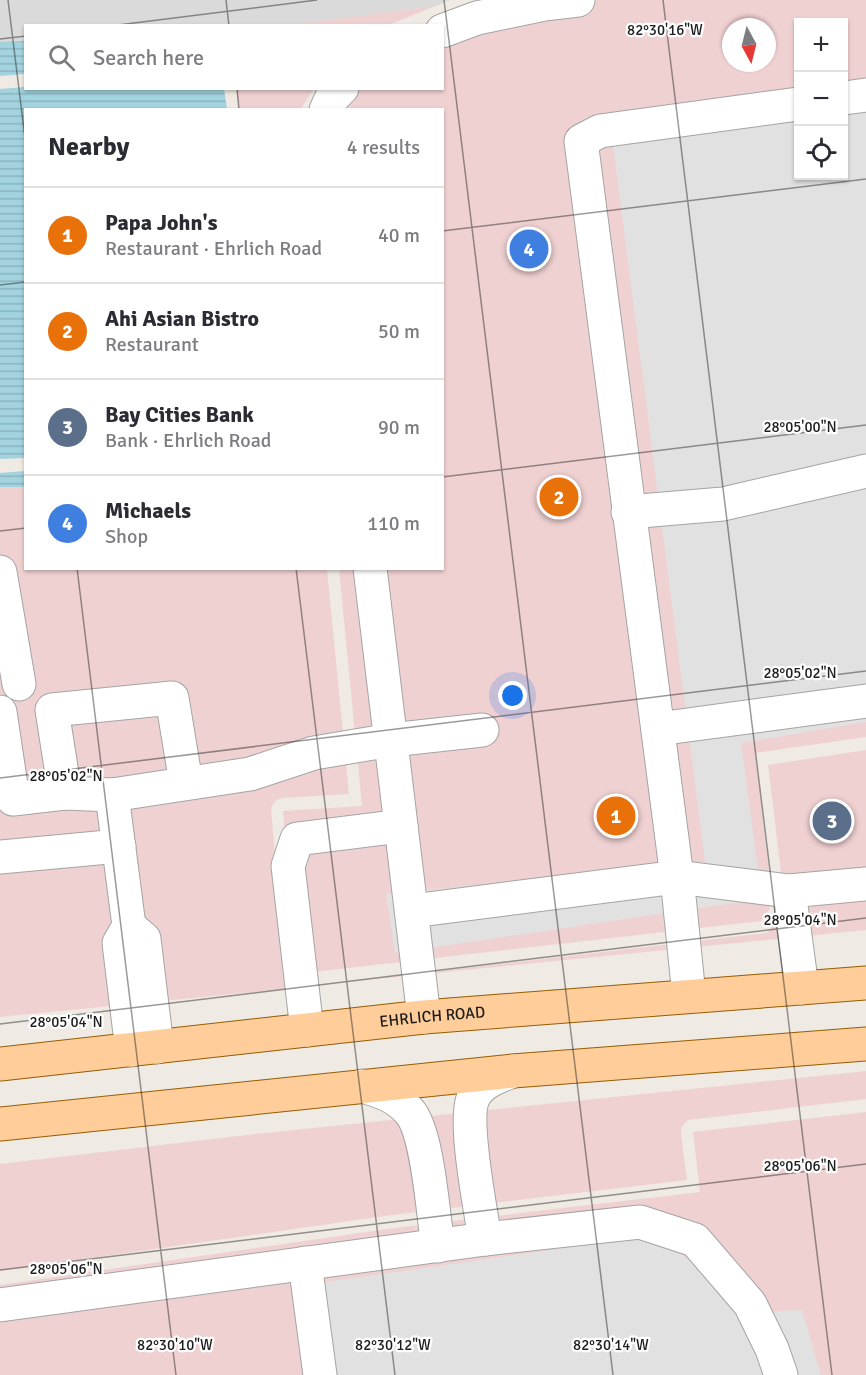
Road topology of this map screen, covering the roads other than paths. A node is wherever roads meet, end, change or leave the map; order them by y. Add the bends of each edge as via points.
1 (578, 0) edge
2 (444, 30) edge
3 (340, 90) edge
4 (866, 94) edge
5 (848, 97) edge
6 (794, 105) edge
7 (327, 108) edge
8 (866, 471) edge
9 (628, 512) junction
10 (370, 570) edge
11 (0, 572) edge
12 (866, 701) edge
13 (6, 702) edge
14 (52, 710) junction
15 (658, 729) junction
16 (482, 730) dead end
17 (391, 740) junction
18 (186, 783) junction
19 (65, 793) junction
20 (112, 795) junction
21 (401, 826) junction
22 (119, 846) junction
23 (0, 857) edge
24 (677, 877) junction
25 (866, 884) edge
26 (789, 891) junction
27 (412, 911) junction
28 (866, 983) edge
29 (802, 988) junction
30 (689, 996) junction
31 (424, 1017) junction
32 (308, 1030) junction
33 (866, 1044) edge
34 (144, 1049) junction
35 (0, 1064) edge
36 (513, 1071) junction
37 (362, 1086) junction
38 (0, 1124) edge
39 (485, 1239) junction
40 (438, 1246) junction
41 (306, 1263) junction
42 (0, 1305) edge
43 (320, 1375) edge
44 (781, 1375) edge

1 - 2 lane via 477,18
3 - 7 lane
4 - 5 lane
6 - 9 lane via 600,131 581,141
8 - 9 lane via 723,504
9 - 15 lane
10 - 17 lane
11 - 13 lane
12 - 15 lane
13 - 14 lane
13 - 19 lane via 13,799
14 - 18 lane via 172,698
14 - 19 lane
15 - 24 lane
16 - 17 lane
17 - 18 lane via 314,753 250,774
17 - 21 lane
18 - 20 lane
19 - 20 lane
20 - 22 lane
21 - 27 lane
21 - 32 lane via 297,839 288,866
22 - 23 lane
22 - 34 lane via 129,926 144,939
24 - 26 lane
24 - 27 lane
24 - 30 lane
25 - 26 lane
26 - 29 lane
27 - 31 lane
28 - 29 main road, EHRLICH ROAD
29 - 30 main road, EHRLICH ROAD
30 - 31 main road, EHRLICH ROAD
31 - 32 main road, EHRLICH ROAD
32 - 34 main road, EHRLICH ROAD
33 - 36 main road
34 - 35 main road, EHRLICH ROAD
36 - 37 main road
36 - 39 lane via 483,1086 474,1096 470,1112 472,1155
37 - 38 main road
37 - 40 lane via 398,1100 412,1113 423,1141
39 - 40 lane
39 - 44 lane via 640,1222 695,1240 750,1304
40 - 41 lane
41 - 42 lane
41 - 43 lane

